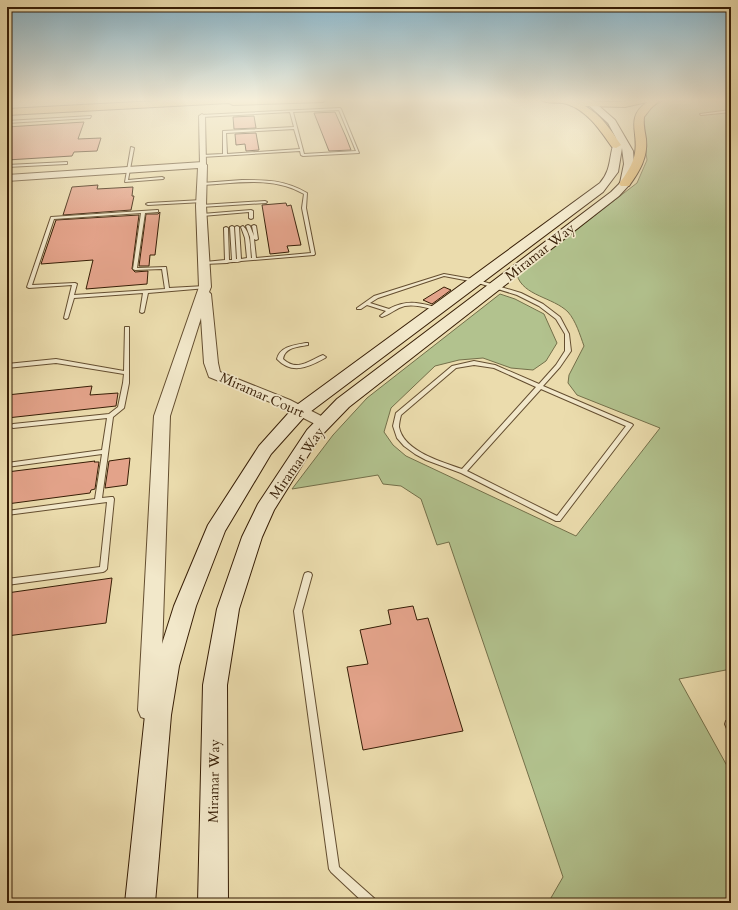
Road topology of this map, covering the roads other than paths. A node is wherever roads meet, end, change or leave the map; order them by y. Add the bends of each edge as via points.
1 (203, 141) edge
2 (224, 141) edge
3 (300, 141) edge
4 (354, 141) edge
5 (618, 141) joint
6 (641, 141) edge
7 (132, 148) dead end
8 (302, 150) junction
9 (225, 155) junction
10 (203, 161) junction
11 (66, 163) dead end
12 (7, 166) edge
13 (128, 170) junction
14 (7, 178) edge
15 (162, 178) dead end
16 (202, 184) junction
17 (625, 184) junction
18 (265, 202) dead end
19 (148, 204) dead end
20 (234, 204) junction
21 (202, 207) junction
22 (157, 211) dead end
23 (143, 212) junction
24 (235, 212) junction
25 (244, 212) junction
26 (224, 213) junction
27 (230, 213) junction
28 (217, 214) junction
29 (251, 218) dead end
30 (231, 219) dead end
31 (241, 219) junction
32 (226, 220) dead end
33 (246, 226) dead end
34 (254, 226) dead end
35 (232, 227) dead end
36 (237, 227) dead end
37 (226, 228) dead end
38 (254, 259) junction
39 (234, 261) junction
40 (239, 261) junction
41 (227, 262) junction
42 (205, 264) junction
43 (476, 281) junction
44 (205, 287) junction
45 (495, 287) junction
46 (167, 290) junction
47 (146, 291) junction
48 (71, 297) junction
49 (367, 303) junction
50 (359, 308) dead end
51 (437, 309) junction
52 (389, 311) junction
53 (142, 312) dead end
54 (382, 316) dead end
55 (66, 318) dead end
56 (128, 328) dead end
57 (306, 344) dead end
58 (323, 357) dead end
59 (7, 366) edge
60 (126, 373) junction
61 (539, 387) junction
62 (300, 411) junction
63 (110, 416) junction
64 (324, 423) junction
65 (13, 426) dead end
66 (105, 452) junction
67 (7, 465) edge
68 (463, 472) junction
69 (98, 501) junction
70 (7, 513) edge
71 (308, 574) dead end
72 (7, 582) edge
73 (731, 723) edge
74 (731, 728) edge
75 (141, 890) edge
76 (213, 903) edge
77 (371, 903) edge

1 - 10 street, Miramar Way
2 - 9 lane
3 - 8 lane
4 - 8 lane via 358,152 303,155
5 - 17 main road via 628,151 629,164
5 - 43 main road, Miramar Way via 613,170 599,190
6 - 17 main road via 640,154 633,173
7 - 13 lane
8 - 9 lane
9 - 10 lane
10 - 13 street
10 - 16 street, Miramar Way
11 - 12 lane
13 - 14 street
13 - 15 lane via 126,180
16 - 21 street, Miramar Way
16 - 38 lane via 273,181 300,189 306,194 304,208 313,254
17 - 45 main road, Miramar Way
18 - 20 lane
19 - 21 lane
20 - 21 lane
20 - 24 lane
21 - 28 lane
21 - 42 street, Miramar Way
22 - 23 lane
23 - 46 lane via 135,269 164,268
23 - 48 lane via 52,218 29,287 75,284
24 - 25 lane
24 - 27 lane
24 - 31 lane
25 - 29 lane via 251,211
25 - 31 lane
26 - 27 lane
26 - 28 lane
26 - 30 lane
27 - 31 lane
28 - 32 lane
33 - 38 lane
34 - 38 lane
35 - 39 lane
36 - 40 lane
37 - 41 lane
38 - 40 lane
39 - 40 lane
39 - 41 lane
41 - 42 lane
42 - 44 street, Miramar Way
43 - 45 lane
43 - 49 lane via 437,276 376,297
43 - 51 main road, Miramar Way
44 - 46 lane
44 - 62 street, Miramar Court via 214,374
44 - 75 street, Miramar Way via 162,416
45 - 61 lane via 541,305 558,318 568,334 568,350
45 - 64 main road, Miramar Way via 343,403
46 - 47 lane
47 - 48 lane
47 - 53 lane
48 - 55 lane
49 - 50 lane
49 - 52 lane
51 - 52 lane via 408,303
51 - 62 main road, Miramar Way
52 - 54 lane
56 - 60 lane
57 - 58 lane via 283,351 280,359 289,366 299,367
59 - 60 lane via 56,361
60 - 63 lane via 121,408
61 - 68 lane
61 - 68 lane via 490,366 463,364 454,367 398,414 395,422 396,431 408,447
61 - 68 lane via 630,425 558,519
62 - 64 street, Miramar Court
62 - 75 main road, Miramar Way via 265,450 222,518 185,606 167,666 158,715
63 - 65 lane
63 - 66 lane
64 - 76 main road, Miramar Way via 296,458 265,509 252,537 228,609 216,685
66 - 67 lane
66 - 69 lane
69 - 70 lane
69 - 72 lane via 110,500 103,569
71 - 77 lane via 298,611 334,869
73 - 74 lane via 728,724

